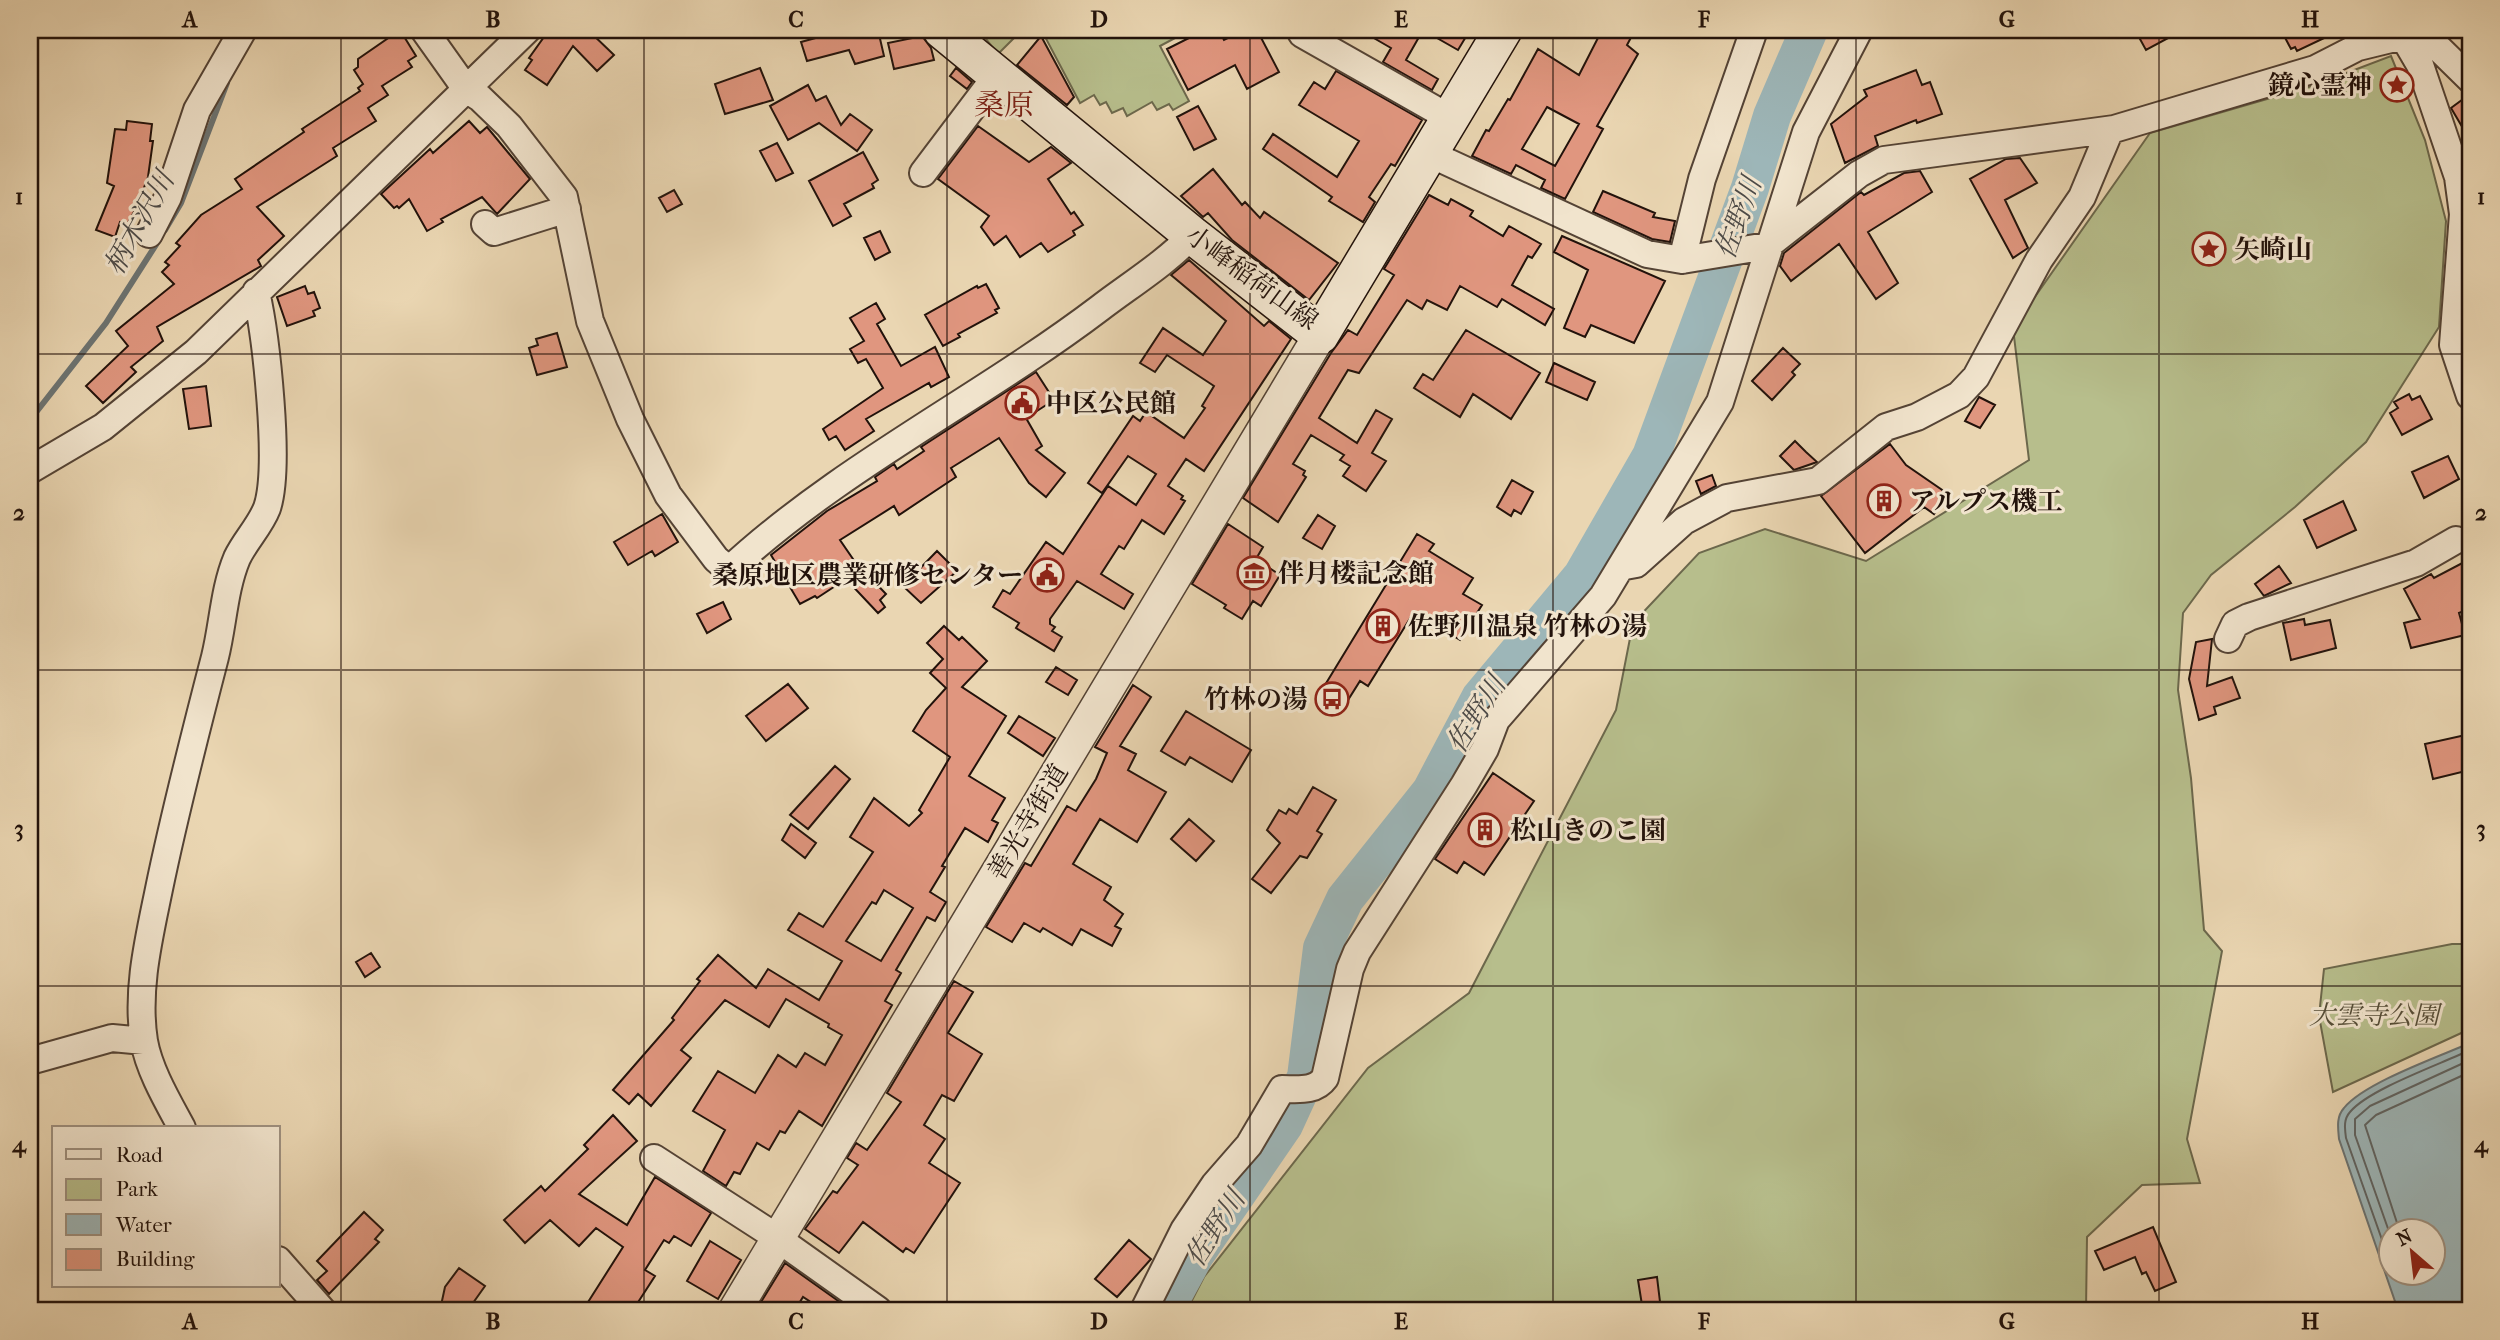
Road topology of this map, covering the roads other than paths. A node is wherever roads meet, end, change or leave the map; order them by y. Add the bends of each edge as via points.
1 (243, 30) edge
2 (424, 30) edge
3 (527, 30) edge
4 (942, 30) edge
5 (1300, 30) edge
6 (1503, 30) edge
7 (1754, 30) edge
8 (1859, 30) edge
9 (2412, 32) edge
10 (998, 75) junction
11 (2470, 79) edge
12 (466, 89) junction
13 (1450, 118) junction
14 (2110, 130) junction
15 (1428, 153) junction
16 (923, 173) dead end
17 (567, 208) junction
18 (485, 224) dead end
19 (149, 234) dead end
20 (1192, 235) junction
21 (1763, 248) junction
22 (1685, 260) junction
23 (256, 292) junction
24 (1320, 335) junction
25 (2470, 396) edge
26 (30, 470) edge
27 (2456, 540) dead end
28 (1622, 566) junction
29 (2228, 639) dead end
30 (144, 1041) junction
31 (30, 1061) edge
32 (181, 1126) edge
33 (654, 1158) dead end
34 (778, 1239) junction
35 (280, 1263) edge
36 (322, 1310) edge
37 (736, 1310) edge
38 (878, 1310) edge
39 (1144, 1310) edge

1 - 19 street via 197,110 168,197
2 - 12 street
3 - 12 street
4 - 10 main road, 小峰稲荷山線
5 - 13 street
6 - 13 main road, 小峰稲荷山線
7 - 22 street via 1702,179
8 - 21 street via 1806,132
9 - 11 street
9 - 14 street via 2358,47 2315,69
9 - 25 street via 2458,177 2463,214 2453,345
10 - 16 street
10 - 20 main road, 小峰稲荷山線
12 - 17 street via 509,126 564,197
12 - 23 street
13 - 15 main road, 小峰稲荷山線
14 - 21 street via 1884,160
14 - 28 street via 2082,197 2039,260 1976,377 1959,395 1917,417 1886,426 1818,481 1727,498 1684,520 1636,564
15 - 22 street via 1647,254
15 - 24 main road, 小峰稲荷山線
17 - 18 street via 494,232
17 - 20 street via 590,321 641,444 667,495 729,570 763,538 1044,350
20 - 24 main road, 小峰稲荷山線
21 - 22 street
21 - 28 street via 1720,402
23 - 26 street via 196,352 103,427
23 - 30 street via 264,327 271,444 267,508 237,559 230,582 168,844 143,965
24 - 34 street, 善光寺街道
27 - 29 street via 2416,563 2249,617 2235,624
28 - 39 street via 1603,596 1496,720 1464,785 1357,952 1320,1086 1282,1089 1249,1145 1214,1184 1184,1230
30 - 31 street via 112,1038
30 - 32 street
33 - 34 street
34 - 37 street, 善光寺街道
34 - 38 street
35 - 36 street

